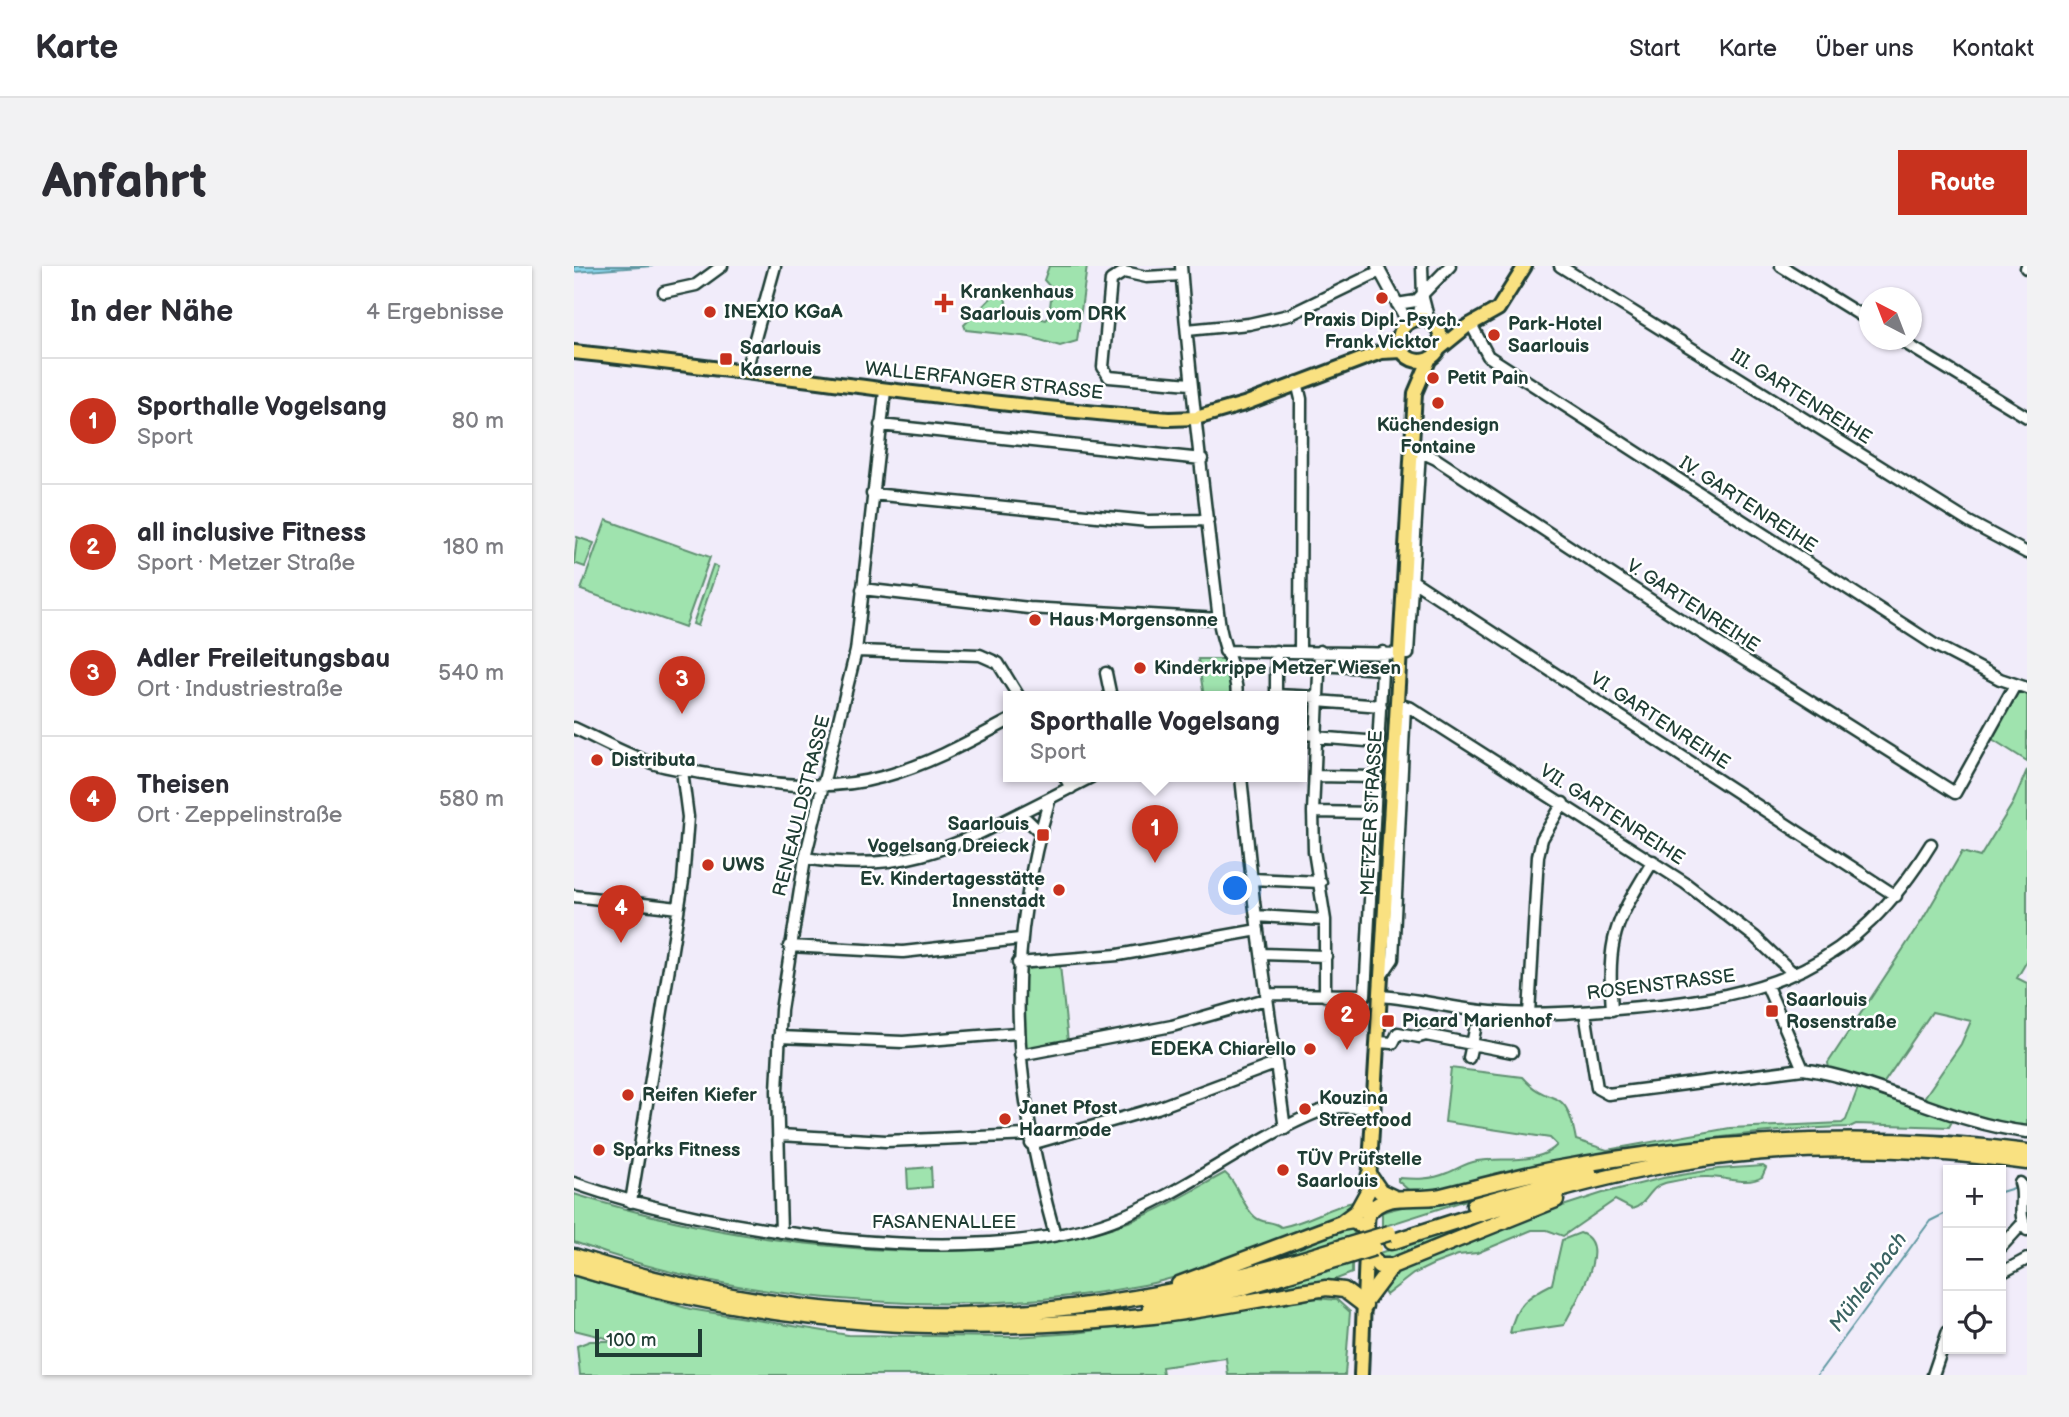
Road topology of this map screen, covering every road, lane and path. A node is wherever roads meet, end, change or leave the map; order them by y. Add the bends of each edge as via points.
1 (722, 266) edge
2 (775, 266) edge
3 (1422, 266) edge
4 (1450, 266) edge
5 (1525, 266) edge
6 (1560, 266) edge
7 (1782, 266) edge
8 (1378, 269) edge
9 (1181, 271) edge
10 (664, 292) dead end
11 (1422, 297) junction
12 (1397, 303) junction
13 (1859, 314) edge
14 (1468, 326) junction
15 (1416, 327) junction
16 (1187, 330) junction
17 (1917, 350) edge
18 (574, 352) edge
19 (1435, 354) junction
20 (1413, 360) junction
21 (746, 370) junction
22 (1297, 382) junction
23 (1190, 384) junction
24 (1417, 384) junction
25 (885, 391) junction
26 (2027, 416) edge
27 (1196, 418) junction
28 (880, 425) junction
29 (1416, 449) junction
30 (1202, 458) junction
31 (872, 494) junction
32 (1208, 520) junction
33 (2027, 553) edge
34 (1409, 580) junction
35 (862, 589) junction
36 (1219, 619) junction
37 (1276, 650) junction
38 (856, 651) junction
39 (1225, 651) junction
40 (1300, 651) junction
41 (1320, 651) junction
42 (1383, 652) junction
43 (1399, 653) junction
44 (1320, 665) junction
45 (1382, 669) junction
46 (1106, 673) dead end
47 (2015, 685) junction
48 (2027, 688) edge
49 (1015, 691) edge
50 (1110, 691) edge
51 (1237, 691) edge
52 (1276, 691) edge
53 (1307, 698) edge
54 (1317, 699) junction
55 (1401, 705) junction
56 (1381, 706) junction
57 (1003, 723) edge
58 (574, 728) edge
59 (1307, 735) edge
60 (1315, 736) junction
61 (1379, 742) junction
62 (682, 771) junction
63 (1307, 771) edge
64 (1315, 773) junction
65 (1377, 778) junction
66 (1068, 782) edge
67 (1082, 782) edge
68 (1241, 782) edge
69 (821, 785) junction
70 (1071, 788) junction
71 (1050, 798) junction
72 (1563, 803) junction
73 (1313, 811) junction
74 (1020, 813) junction
75 (1375, 813) junction
76 (1040, 832) junction
77 (1931, 844) dead end
78 (805, 858) junction
79 (1653, 860) junction
80 (1251, 879) junction
81 (1321, 883) junction
82 (574, 896) edge
83 (1896, 896) junction
84 (678, 908) junction
85 (1256, 916) junction
86 (1325, 920) junction
87 (1258, 930) junction
88 (1020, 939) junction
89 (789, 946) junction
90 (1261, 954) junction
91 (1326, 956) junction
92 (1018, 963) junction
93 (1794, 974) junction
94 (1767, 986) junction
95 (1266, 996) junction
96 (1325, 996) junction
97 (1381, 996) junction
98 (1612, 1010) junction
99 (1585, 1012) junction
100 (1529, 1014) junction
101 (1475, 1030) dead end
102 (1017, 1034) junction
103 (779, 1037) junction
104 (1378, 1042) junction
105 (1472, 1044) junction
106 (1512, 1052) dead end
107 (1020, 1055) junction
108 (1469, 1058) dead end
109 (1275, 1064) junction
110 (1803, 1069) junction
111 (1375, 1108) junction
112 (1285, 1129) junction
113 (2027, 1132) edge
114 (779, 1135) junction
115 (1030, 1139) junction
116 (1683, 1152) junction
117 (2027, 1152) edge
118 (2027, 1162) edge
119 (1643, 1170) junction
120 (1369, 1175) junction
121 (574, 1183) edge
122 (2021, 1186) dead end
123 (1368, 1191) junction
124 (1395, 1198) junction
125 (631, 1202) junction
126 (1367, 1222) junction
127 (1341, 1223) junction
128 (2025, 1226) edge
129 (782, 1232) junction
130 (1055, 1235) junction
131 (1390, 1238) junction
132 (2006, 1243) edge
133 (1340, 1253) junction
134 (1367, 1253) junction
135 (574, 1256) edge
136 (2027, 1259) edge
137 (1392, 1266) junction
138 (574, 1267) edge
139 (2006, 1270) edge
140 (1366, 1284) junction
141 (1344, 1290) junction
142 (1365, 1304) junction
143 (1089, 1307) junction
144 (1044, 1322) junction
145 (1943, 1346) edge
146 (1362, 1375) edge
147 (1933, 1375) edge

1 - 10 street via 696,285
2 - 21 street
3 - 11 street
4 - 11 street
5 - 14 main road via 1499,309
6 - 33 street, III. GARTENREIHE via 1957,515
7 - 13 street
8 - 12 street
8 - 16 street via 1289,315
9 - 16 street
9 - 23 street via 1147,277 1124,272 1111,280 1103,367 1109,377
11 - 12 street via 1410,304
11 - 15 street
12 - 15 street
14 - 15 main road, WALLERFANGER STRASSE
14 - 19 main road
14 - 47 street, IV. GARTENREIHE via 1488,356 1858,597 1935,645
15 - 19 main road via 1440,335
15 - 20 main road
15 - 22 main road, WALLERFANGER STRASSE via 1381,352
16 - 23 street
17 - 26 street
18 - 21 main road, WALLERFANGER STRASSE
19 - 20 main road
19 - 24 main road, METZER STRASSE
20 - 24 main road, METZER STRASSE
21 - 25 main road, WALLERFANGER STRASSE
22 - 27 main road, WALLERFANGER STRASSE
22 - 40 street via 1301,399
23 - 27 street
24 - 29 main road, METZER STRASSE
25 - 27 main road, WALLERFANGER STRASSE via 1078,412
25 - 28 street, RENEAULDSTRASSE
27 - 30 street
28 - 30 street
28 - 31 street, RENEAULDSTRASSE
29 - 34 main road, METZER STRASSE
29 - 47 street, V. GARTENREIHE via 1955,793
30 - 32 street
31 - 32 street via 1148,521
31 - 35 street, RENEAULDSTRASSE
32 - 36 street
34 - 43 main road, METZER STRASSE
34 - 83 street, VI. GARTENREIHE
35 - 36 street via 1029,608
35 - 38 street, RENEAULDSTRASSE
36 - 39 street
37 - 39 street
37 - 40 street
37 - 52 street
38 - 49 street via 980,655 998,663
38 - 69 street, RENEAULDSTRASSE
39 - 51 street via 1236,675
40 - 41 street
41 - 42 street
41 - 44 street
42 - 43 street
42 - 45 street
43 - 55 main road, METZER STRASSE
44 - 45 street
44 - 54 street
45 - 56 street
46 - 50 street
47 - 48 street, IV. GARTENREIHE
53 - 54 street
54 - 56 street
54 - 60 street
55 - 72 street, VII. GARTENREIHE
55 - 97 main road, METZER STRASSE
56 - 61 street
57 - 69 street via 911,768 859,782
58 - 62 street via 635,757
59 - 60 street
60 - 61 street
60 - 64 street
61 - 65 street
62 - 69 street
62 - 84 street via 688,817 687,882
63 - 64 street
64 - 65 street
64 - 73 street
65 - 75 street
66 - 70 street
67 - 70 street
68 - 80 street
69 - 78 street, RENEAULDSTRASSE
70 - 71 street
71 - 74 street
71 - 76 street
72 - 79 street, VII. GARTENREIHE
72 - 100 street via 1542,839 1538,856
73 - 75 street
73 - 81 street
74 - 76 street
74 - 78 street via 963,843 912,859 859,864
75 - 96 street via 1365,995
76 - 88 street
77 - 83 street, ROSENSTRASSE
78 - 89 street, RENEAULDSTRASSE
79 - 93 street, VII. GARTENREIHE via 1728,914
79 - 98 street via 1613,936 1609,962
80 - 81 street
80 - 85 street
81 - 86 street
82 - 84 street
83 - 93 street, ROSENSTRASSE via 1841,946
84 - 125 street
85 - 86 street
85 - 87 street
86 - 91 street
87 - 90 street
87 - 92 street via 1118,955
88 - 89 street via 903,952
88 - 92 street
89 - 103 street, RENEAULDSTRASSE
90 - 91 street
90 - 95 street
91 - 96 street
92 - 102 street
93 - 94 street, ROSENSTRASSE
94 - 98 street, ROSENSTRASSE via 1714,999
94 - 110 street
95 - 96 street
95 - 107 street via 1172,1026
95 - 109 street
97 - 100 street, ROSENSTRASSE
97 - 104 main road, METZER STRASSE
98 - 99 street, ROSENSTRASSE
99 - 100 street, ROSENSTRASSE
99 - 110 street via 1597,1088 1608,1094
101 - 105 street
102 - 103 street via 904,1042
102 - 107 street
103 - 114 street, RENEAULDSTRASSE
104 - 105 street via 1393,1044 1398,1033
104 - 111 main road, METZER STRASSE
105 - 106 street
105 - 108 street
107 - 115 street
109 - 112 street
109 - 115 street via 1157,1108
110 - 113 street via 1989,1126
111 - 112 street, FASANENALLEE via 1329,1108
111 - 120 main road, METZER STRASSE
112 - 130 street, FASANENALLEE via 1157,1202 1110,1222
114 - 115 street via 886,1141
114 - 129 street, RENEAULDSTRASSE
115 - 130 street
116 - 117 highway via 1757,1142 1849,1138 1945,1142
116 - 124 highway via 1553,1170 1432,1199
116 - 131 highway via 1542,1185
118 - 119 highway via 1943,1152 1846,1149 1758,1153
119 - 131 highway
119 - 137 highway
120 - 123 main road, METZER STRASSE
120 - 124 highway via 1380,1191
121 - 125 street, FASANENALLEE
122 - 128 street via 2020,1214
123 - 126 main road, METZER STRASSE
123 - 127 highway via 1357,1211
124 - 126 highway via 1376,1204
125 - 129 street, FASANENALLEE
126 - 127 highway
126 - 134 main road, METZER STRASSE
127 - 143 highway via 1164,1289
128 - 132 street
129 - 130 street, FASANENALLEE via 939,1243
131 - 133 highway, bridge
133 - 143 highway via 1213,1284
133 - 144 highway via 1191,1300
134 - 137 highway via 1379,1266
134 - 140 main road, METZER STRASSE
135 - 143 highway via 682,1286 831,1311 974,1315
136 - 139 street
137 - 142 highway
138 - 144 highway via 680,1297 811,1319 930,1326
140 - 141 highway
140 - 142 main road, METZER STRASSE
141 - 142 highway
141 - 144 highway via 1153,1316
142 - 146 main road, METZER STRASSE
145 - 147 street

